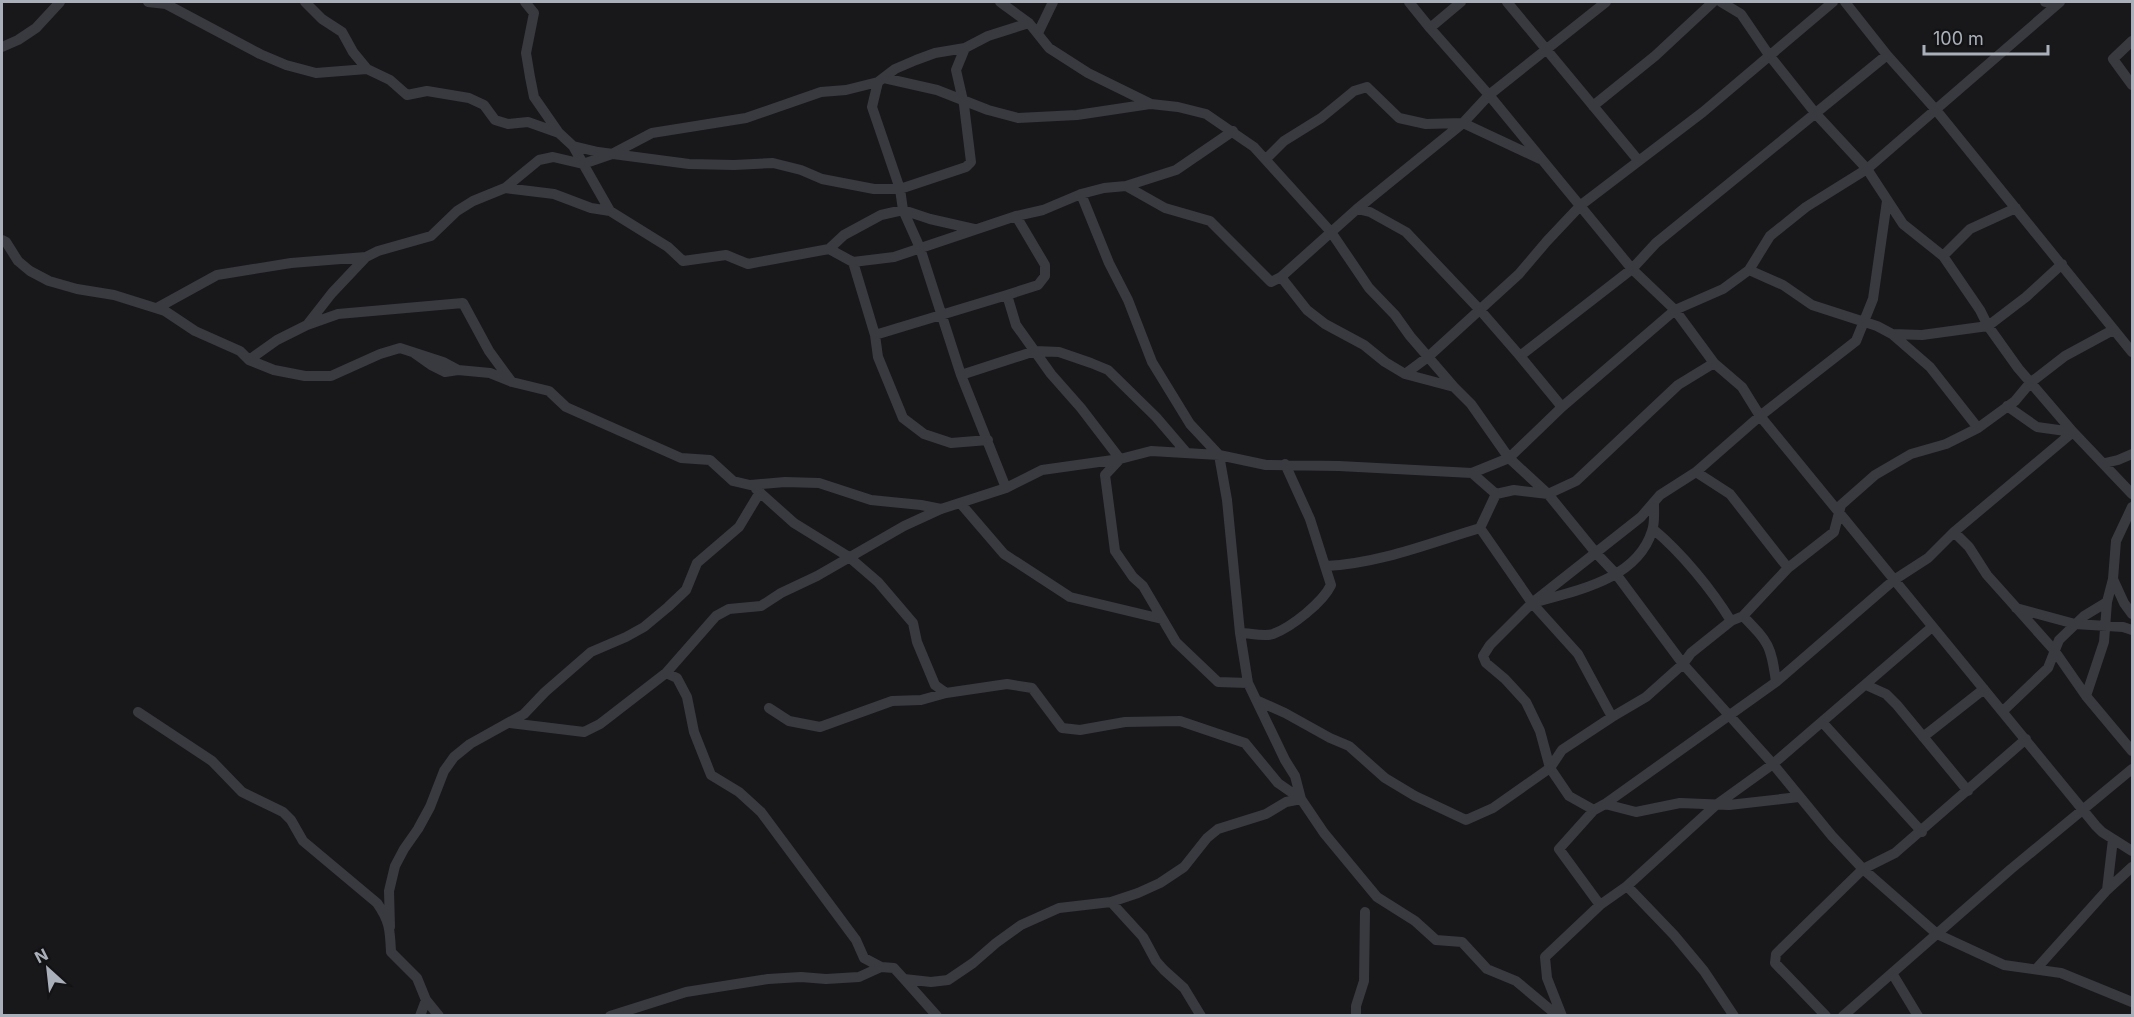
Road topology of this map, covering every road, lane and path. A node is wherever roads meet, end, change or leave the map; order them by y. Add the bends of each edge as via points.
1 (60, 2) edge
2 (148, 2) edge
3 (304, 2) edge
4 (525, 2) edge
5 (1000, 2) edge
6 (1053, 2) edge
7 (1409, 2) edge
8 (1461, 2) edge
9 (1508, 2) edge
10 (1606, 2) edge
11 (1713, 2) edge
12 (1721, 2) edge
13 (1833, 2) edge
14 (1845, 2) edge
15 (2060, 2) edge
16 (1029, 23) junction
17 (1430, 28) junction
18 (1038, 33) junction
19 (2133, 41) edge
20 (2, 47) edge
21 (965, 48) junction
22 (1547, 50) junction
23 (1769, 55) junction
24 (1887, 55) junction
25 (367, 69) junction
26 (881, 80) junction
27 (2133, 85) edge
28 (1489, 95) junction
29 (963, 101) junction
30 (1150, 104) junction
31 (1593, 106) junction
32 (1936, 110) junction
33 (1816, 114) junction
34 (1462, 123) junction
35 (1233, 131) junction
36 (559, 133) junction
37 (573, 146) junction
38 (612, 154) junction
39 (1266, 159) junction
40 (1638, 160) junction
41 (1545, 161) junction
42 (583, 164) junction
43 (1867, 169) junction
44 (1126, 186) junction
45 (506, 188) junction
46 (900, 189) junction
47 (1081, 194) junction
48 (1887, 201) junction
49 (1581, 205) junction
50 (2016, 208) junction
51 (1357, 209) junction
52 (903, 210) junction
53 (610, 211) junction
54 (1016, 216) junction
55 (977, 230) junction
56 (1331, 232) junction
57 (2, 240) edge
58 (920, 248) junction
59 (829, 249) junction
60 (366, 256) junction
61 (1943, 256) junction
62 (853, 262) junction
63 (2062, 264) junction
64 (1632, 269) junction
65 (1749, 270) junction
66 (1281, 277) junction
67 (1007, 295) junction
68 (157, 308) junction
69 (1480, 310) junction
70 (1675, 310) junction
71 (941, 315) junction
72 (1865, 322) junction
73 (307, 325) junction
74 (1988, 326) junction
75 (2113, 330) junction
76 (1892, 334) junction
77 (875, 335) junction
78 (1035, 351) junction
79 (2133, 352) edge
80 (1520, 356) junction
81 (1428, 357) junction
82 (249, 360) junction
83 (1714, 363) junction
84 (1405, 374) junction
85 (961, 375) junction
86 (512, 382) junction
87 (2030, 383) junction
88 (1454, 387) junction
89 (2007, 406) junction
90 (1562, 407) junction
91 (1760, 416) junction
92 (1978, 428) junction
93 (2073, 432) junction
94 (988, 440) junction
95 (1186, 452) junction
96 (2133, 454) edge
97 (1219, 455) junction
98 (1509, 458) junction
99 (1120, 459) junction
100 (2105, 463) junction
101 (1285, 464) junction
102 (1696, 472) junction
103 (1472, 473) junction
104 (750, 485) junction
105 (1006, 488) junction
106 (760, 492) junction
107 (1496, 494) junction
108 (1548, 494) junction
109 (2133, 494) edge
110 (1654, 503) junction
111 (961, 504) junction
112 (2133, 507) edge
113 (942, 509) junction
114 (1840, 513) junction
115 (1480, 528) junction
116 (1653, 530) junction
117 (1954, 532) junction
118 (1596, 552) junction
119 (849, 556) junction
120 (1326, 566) junction
121 (1788, 568) junction
122 (1616, 574) junction
123 (2114, 579) junction
124 (1894, 580) junction
125 (2107, 602) junction
126 (1532, 603) junction
127 (2016, 608) junction
128 (2133, 614) edge
129 (1743, 616) junction
130 (1162, 619) junction
131 (1731, 621) junction
132 (2076, 624) junction
133 (1932, 627) junction
134 (2106, 627) junction
135 (2133, 630) edge
136 (1240, 633) junction
137 (2054, 650) junction
138 (1683, 664) junction
139 (666, 673) junction
140 (1776, 682) junction
141 (1248, 683) junction
142 (1866, 685) junction
143 (1984, 689) junction
144 (946, 693) junction
145 (2086, 696) junction
146 (1257, 700) junction
147 (769, 708) dead end
148 (2003, 711) junction
149 (138, 712) dead end
150 (1728, 715) junction
151 (1612, 717) junction
152 (510, 723) junction
153 (1822, 723) junction
154 (1923, 737) junction
155 (2026, 739) junction
156 (2133, 751) edge
157 (1773, 764) junction
158 (1550, 768) junction
159 (2133, 769) edge
160 (1968, 791) junction
161 (1799, 797) junction
162 (1301, 799) junction
163 (1605, 804) junction
164 (1716, 805) junction
165 (1594, 810) junction
166 (2083, 810) junction
167 (1922, 832) junction
168 (2113, 838) junction
169 (2133, 850) edge
170 (2133, 867) edge
171 (1863, 869) junction
172 (1627, 886) junction
173 (2107, 890) junction
174 (1111, 902) junction
175 (1600, 905) junction
176 (1365, 912) dead end
177 (390, 927) junction
178 (1937, 934) junction
179 (881, 967) junction
180 (2037, 968) junction
181 (1892, 973) junction
182 (904, 979) junction
183 (426, 999) junction
184 (2133, 1002) edge
185 (420, 1016) edge
186 (439, 1016) edge
187 (610, 1016) edge
188 (937, 1016) edge
189 (1201, 1016) edge
190 (1356, 1016) edge
191 (1560, 1016) edge
192 (1734, 1016) edge
193 (1826, 1016) edge
194 (1843, 1016) edge
195 (1918, 1016) edge

1 - 20 street via 36,28
2 - 25 street via 166,4 286,65 316,73
3 - 25 street via 342,32
4 - 36 street via 534,13 526,52 534,98
5 - 16 street
6 - 18 street
7 - 17 street
8 - 17 street
9 - 22 street
10 - 22 street
11 - 31 street
12 - 23 street via 1741,14
13 - 23 street
14 - 24 street
15 - 32 street
16 - 18 street
16 - 21 street
17 - 28 street
18 - 30 street via 1049,48 1088,73
19 - 27 street via 2113,59
21 - 26 street via 916,60
21 - 29 street via 956,70
22 - 28 street
22 - 31 street
23 - 33 street
23 - 40 street via 1703,112
24 - 32 street
24 - 33 street
25 - 36 street via 390,80 407,96 427,91 469,98 484,105 495,120 508,124 528,122
26 - 29 street via 937,90
26 - 38 street via 821,92 746,118 652,133
26 - 46 street via 872,107
28 - 34 street
28 - 41 street
29 - 30 street via 1018,118 1077,116
29 - 46 street via 971,162
30 - 35 street via 1206,114
31 - 40 street
32 - 43 street
32 - 50 street
33 - 43 street
33 - 64 street via 1656,243
34 - 39 street via 1426,124 1399,118 1367,87 1354,91 1284,141
34 - 41 street
34 - 51 street
35 - 39 street
35 - 44 street via 1176,170
36 - 37 street
37 - 38 street
37 - 42 street
38 - 42 street
38 - 46 street via 689,164 773,163 822,179 874,189
39 - 56 street
40 - 49 street
41 - 49 street
42 - 45 street via 553,157 539,160
42 - 53 street
43 - 48 street
43 - 65 street via 1806,207 1770,236
44 - 47 street
44 - 66 street via 1166,208 1210,221 1272,282
45 - 53 street via 554,195
45 - 60 street via 457,211 431,236
46 - 52 street
47 - 54 street
47 - 97 street via 1152,362 1190,424
48 - 61 street via 1903,224
48 - 72 street via 1873,299
49 - 64 street
49 - 69 street via 1519,274
50 - 61 street via 1970,229
50 - 63 street
51 - 56 street
51 - 69 street via 1406,232
52 - 55 street
52 - 58 street
52 - 59 street via 881,216 844,235
53 - 59 street via 668,247 683,261 726,255 748,264
54 - 55 street
54 - 67 street via 1045,266 1045,276 1038,285
55 - 58 street
56 - 66 street
56 - 81 street via 1369,288
57 - 68 street via 18,261 49,281
58 - 62 street via 894,257
58 - 71 street
59 - 62 street
60 - 68 street via 218,275
60 - 73 street
61 - 74 street
62 - 77 street
63 - 74 street
63 - 75 street
64 - 70 street
64 - 80 street
65 - 70 street via 1723,289
65 - 72 street via 1783,285 1812,305
66 - 84 street via 1307,310
67 - 71 street
67 - 78 street via 1016,325
68 - 82 street via 240,351
69 - 80 street
69 - 81 street
70 - 83 street
70 - 90 street
71 - 77 street
71 - 85 street
72 - 76 street
72 - 91 street via 1856,341
73 - 82 street
73 - 86 street via 338,314 463,303 489,351
74 - 76 street via 1922,335
74 - 87 street
75 - 79 street
75 - 87 street via 2066,356
76 - 92 street via 1929,368
77 - 94 street via 878,357 903,418 924,434 951,443
78 - 85 street
78 - 95 street via 1059,352 1108,370
78 - 99 street
80 - 90 street
81 - 84 street
81 - 88 street
82 - 86 street via 274,370 331,376 400,348 458,370 490,373
83 - 91 street via 1742,387
83 - 108 street via 1678,386 1576,481
84 - 88 street
85 - 94 street
86 - 104 street via 549,391 566,407 681,458 710,460 733,481
87 - 89 street
87 - 93 street
88 - 98 street via 1471,404
89 - 92 street
89 - 93 street via 2037,427
90 - 98 street
91 - 102 street
91 - 114 street
92 - 114 street via 1946,444 1911,454 1875,475 1841,505
93 - 100 street
93 - 117 street
94 - 105 street
95 - 97 street
95 - 99 street via 1150,451
96 - 100 street
97 - 101 street via 1266,465
97 - 136 street
98 - 103 street
98 - 108 street
99 - 105 street via 1042,470
99 - 130 street via 1105,475 1115,551 1143,586
100 - 109 street
101 - 103 street
101 - 120 street
102 - 110 street
102 - 121 street via 1730,494
103 - 107 street
104 - 106 street
104 - 113 street via 819,483 871,500
105 - 111 street
106 - 119 street via 794,523
106 - 152 street via 740,527 697,563 686,590 644,627 591,652 525,714
107 - 108 street via 1514,489
107 - 115 street
108 - 118 street
110 - 116 street
110 - 118 street
111 - 113 street
111 - 130 street via 1004,554 1070,597
112 - 123 street via 2116,541
113 - 119 street
114 - 121 street via 1834,532
114 - 124 street
115 - 120 street via 1385,556
115 - 126 street
116 - 122 street via 1644,551
116 - 131 street via 1692,570
117 - 124 street via 1928,558
117 - 127 street
118 - 122 street
118 - 126 street
119 - 139 street via 761,606 729,609 716,616
119 - 144 street via 878,582 913,623 935,685
120 - 136 street via 1331,585 1296,621 1272,634
121 - 129 street
122 - 126 street via 1580,590
122 - 138 street
123 - 125 street
123 - 128 street
124 - 133 street
124 - 140 street
125 - 132 street
125 - 134 street
126 - 151 street via 1578,654
126 - 158 street via 1483,656 1526,702 1540,731
127 - 132 street
127 - 137 street
129 - 131 street
129 - 140 street via 1766,639
130 - 141 street via 1176,642 1218,682
131 - 138 street via 1691,652
132 - 134 street
132 - 137 street
133 - 142 street
133 - 143 street
134 - 135 street
134 - 145 street
136 - 141 street
137 - 145 street
137 - 148 street via 2048,668
138 - 150 street
138 - 151 street via 1646,697
139 - 152 street via 584,732
139 - 179 street via 677,678 687,697 694,732 711,775 761,812 856,940 864,958
140 - 150 street
141 - 146 street
142 - 153 street
142 - 154 street via 1886,694
143 - 148 street
143 - 154 street
144 - 147 street via 892,701 820,727 789,721
144 - 162 street via 1007,684 1032,688 1062,728 1080,730 1125,722 1180,721 1245,743 1278,783
145 - 156 street
146 - 158 street via 1349,746 1385,778 1466,820 1493,808
146 - 162 street via 1295,776
148 - 155 street
149 - 177 street via 212,761 242,792 283,812 303,842 377,903
150 - 157 street
150 - 163 street
151 - 158 street via 1562,750
152 - 177 street via 470,744 444,771 430,807 395,866 389,891
153 - 157 street
153 - 167 street
154 - 160 street
155 - 160 street
155 - 166 street
157 - 161 street
157 - 164 street
158 - 165 street via 1569,796
159 - 166 street
160 - 167 street
161 - 164 street
161 - 171 street
162 - 174 street via 1218,829 1184,867 1160,883
162 - 191 street via 1377,897 1436,940 1462,942 1487,969 1516,981
163 - 164 street via 1636,812 1680,803
163 - 165 street
164 - 172 street
165 - 175 street via 1559,849
166 - 168 street via 2102,832
166 - 178 street
167 - 171 street via 1895,853
168 - 169 street
168 - 173 street
170 - 173 street
171 - 178 street
171 - 193 street via 1776,954 1775,963
172 - 175 street
172 - 192 street via 1704,971
173 - 180 street
174 - 182 street via 1046,913 1021,925 948,980
174 - 189 street via 1133,923 1156,961 1184,988
175 - 191 street via 1545,957 1547,978
176 - 190 street via 1364,981
177 - 183 street via 391,952 417,978
178 - 180 street via 2004,965
178 - 181 street
179 - 182 street via 894,968
179 - 187 street via 859,977 768,979 686,992
180 - 184 street via 2061,973
181 - 194 street
181 - 195 street
182 - 188 street
183 - 185 street
183 - 186 street

